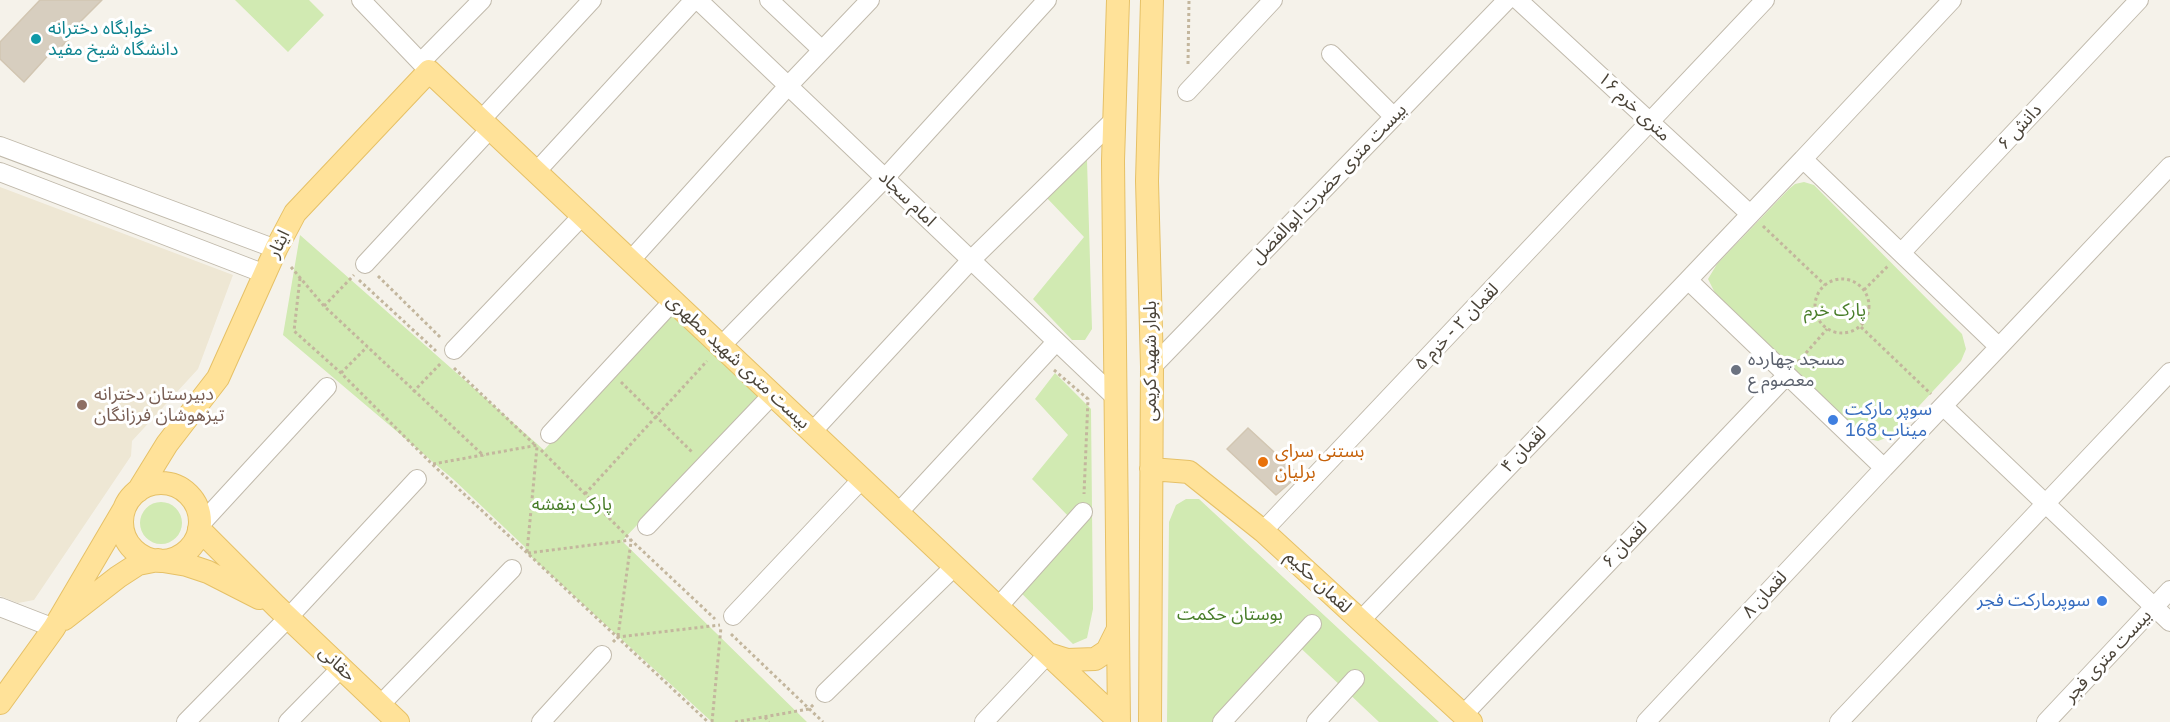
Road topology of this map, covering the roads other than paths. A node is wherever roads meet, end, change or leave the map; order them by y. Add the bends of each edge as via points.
1 (361, 0) edge
2 (482, 0) edge
3 (592, 0) edge
4 (696, 0) edge
5 (769, 0) edge
6 (870, 0) edge
7 (1047, 0) edge
8 (1152, 0) edge
9 (1273, 0) edge
10 (1507, 0) edge
11 (1518, 0) edge
12 (1765, 0) edge
13 (1952, 0) edge
14 (2139, 0) edge
15 (1115, 3) edge
16 (822, 50) junction
17 (1331, 54) dead end
18 (425, 67) junction
19 (788, 86) junction
20 (1187, 93) road end
21 (1394, 117) junction
22 (1114, 120) junction
23 (1651, 122) junction
24 (486, 125) junction
25 (0, 146) edge
26 (1803, 159) junction
27 (2170, 166) edge
28 (0, 172) edge
29 (536, 172) junction
30 (885, 178) junction
31 (1750, 214) junction
32 (582, 216) junction
33 (276, 249) junction
34 (1901, 254) junction
35 (971, 260) junction
36 (630, 261) junction
37 (359, 270) road end
38 (265, 274) junction
39 (1688, 280) junction
40 (673, 301) junction
41 (1056, 342) junction
42 (721, 346) junction
43 (1999, 347) junction
44 (449, 355) road end
45 (1152, 368) junction
46 (2170, 372) edge
47 (1787, 375) junction
48 (327, 387) road end
49 (772, 395) junction
50 (1117, 399) junction
51 (1943, 406) junction
52 (812, 432) junction
53 (550, 434) dead end
54 (167, 444) junction
55 (1884, 468) junction
56 (1151, 469) junction
57 (417, 479) road end
58 (862, 479) junction
59 (172, 484) junction
60 (132, 498) junction
61 (2046, 504) junction
62 (1083, 512) road end
63 (898, 513) junction
64 (647, 526) road end
65 (199, 527) junction
66 (1263, 531) junction
67 (161, 560) junction
68 (955, 566) junction
69 (512, 569) dead end
70 (2170, 590) edge
71 (0, 607) edge
72 (998, 607) junction
73 (2154, 607) junction
74 (282, 612) junction
75 (727, 621) road end
76 (1360, 621) junction
77 (2170, 622) edge
78 (1312, 624) dead end
79 (54, 628) junction
80 (1119, 628) junction
81 (1048, 654) junction
82 (602, 655) road end
83 (341, 668) junction
84 (1355, 679) dead end
85 (825, 693) road end
86 (0, 703) edge
87 (380, 705) junction
88 (1467, 718) edge
89 (186, 722) edge
90 (288, 722) edge
91 (398, 722) edge
92 (541, 722) edge
93 (984, 722) edge
94 (1119, 722) edge
95 (1150, 722) edge
96 (1222, 722) edge
97 (1316, 722) edge
98 (1646, 722) edge
99 (1839, 722) edge
100 (2046, 722) edge

1 - 18 street, بیست متری شهید مطهری
2 - 18 street
3 - 24 street
4 - 19 street, امام سجاد
4 - 29 street
5 - 16 street
6 - 16 street
7 - 30 street
8 - 45 main road, بلوار شهید کریمی via 1147,181
9 - 20 street
10 - 21 street, بیست متری حضرت ابوالفضل
11 - 23 street, ۱۶ متری خرم
12 - 23 street, لقمان ۲ - خرم ۵
13 - 26 street, لقمان ۴
14 - 34 street, دانش ۶
15 - 22 main road, بلوار شهید کریمی
16 - 19 street
17 - 21 street
18 - 24 main road, بیست متری شهید مطهری
18 - 33 main road, ایثار via 295,213
19 - 30 street, امام سجاد
19 - 36 street
21 - 45 street, بیست متری حضرت ابوالفضل
22 - 35 street
22 - 50 main road, بلوار شهید کریمی
23 - 31 street, ۱۶ متری خرم
23 - 66 street, لقمان ۲ - خرم ۵
24 - 29 main road, بیست متری شهید مطهری
24 - 37 street
25 - 33 street
26 - 31 street, لقمان ۴
26 - 34 street
27 - 43 street, لقمان ۸
28 - 38 street
29 - 32 main road, بیست متری شهید مطهری
30 - 35 street, امام سجاد
30 - 42 street
31 - 39 street, لقمان ۴
32 - 36 main road, بیست متری شهید مطهری
32 - 44 street
33 - 38 main road, ایثار
34 - 43 street
35 - 41 street, امام سجاد
35 - 52 street
36 - 40 main road, بیست متری شهید مطهری
38 - 54 main road, ایثار via 218,378
39 - 47 street
39 - 76 street, لقمان ۴
40 - 42 main road, بیست متری شهید مطهری
40 - 53 street
41 - 50 street, امام سجاد
41 - 63 street
42 - 49 main road, بیست متری شهید مطهری
43 - 51 street, لقمان ۸
45 - 56 main road, بلوار شهید کریمی
46 - 61 street
47 - 55 street
47 - 88 street, لقمان ۶
48 - 65 street
49 - 52 main road, بیست متری شهید مطهری
49 - 64 street
50 - 80 main road, بلوار شهید کریمی
51 - 55 street, لقمان ۸
51 - 61 street
52 - 58 main road, بیست متری شهید مطهری
54 - 59 main road via 163,469
54 - 60 main road, ایثار
55 - 98 street, لقمان ۸
56 - 66 main road, لقمان حکیم via 1189,472
56 - 95 main road, بلوار شهید کریمی
57 - 74 street
58 - 63 main road, بیست متری شهید مطهری
58 - 75 street
59 - 60 main road via 150,484
59 - 65 main road via 190,495 196,504
60 - 67 main road via 123,524 129,543 144,556
60 - 79 main road
61 - 73 street
61 - 99 street
62 - 72 street
63 - 68 main road, بیست متری شهید مطهری
65 - 67 main road via 186,552
65 - 74 main road, حقانی
66 - 76 main road, لقمان حکیم
67 - 74 main road via 208,572
67 - 79 main road via 138,564
68 - 72 main road, بیست متری شهید مطهری
68 - 85 street
69 - 87 street
70 - 73 street, بیست متری فجر
71 - 79 street
72 - 81 main road, بیست متری شهید مطهری
73 - 77 street
73 - 100 street, بیست متری فجر
74 - 83 main road, حقانی
74 - 89 street
76 - 88 main road, لقمان حکیم
78 - 96 street
79 - 86 main road
80 - 81 main road via 1107,651 1095,659 1067,660
80 - 94 main road, بلوار شهید کریمی
81 - 93 street
81 - 94 main road, بیست متری شهید مطهری
82 - 92 street
83 - 87 main road, حقانی
83 - 90 street
84 - 97 street
87 - 91 main road, حقانی

